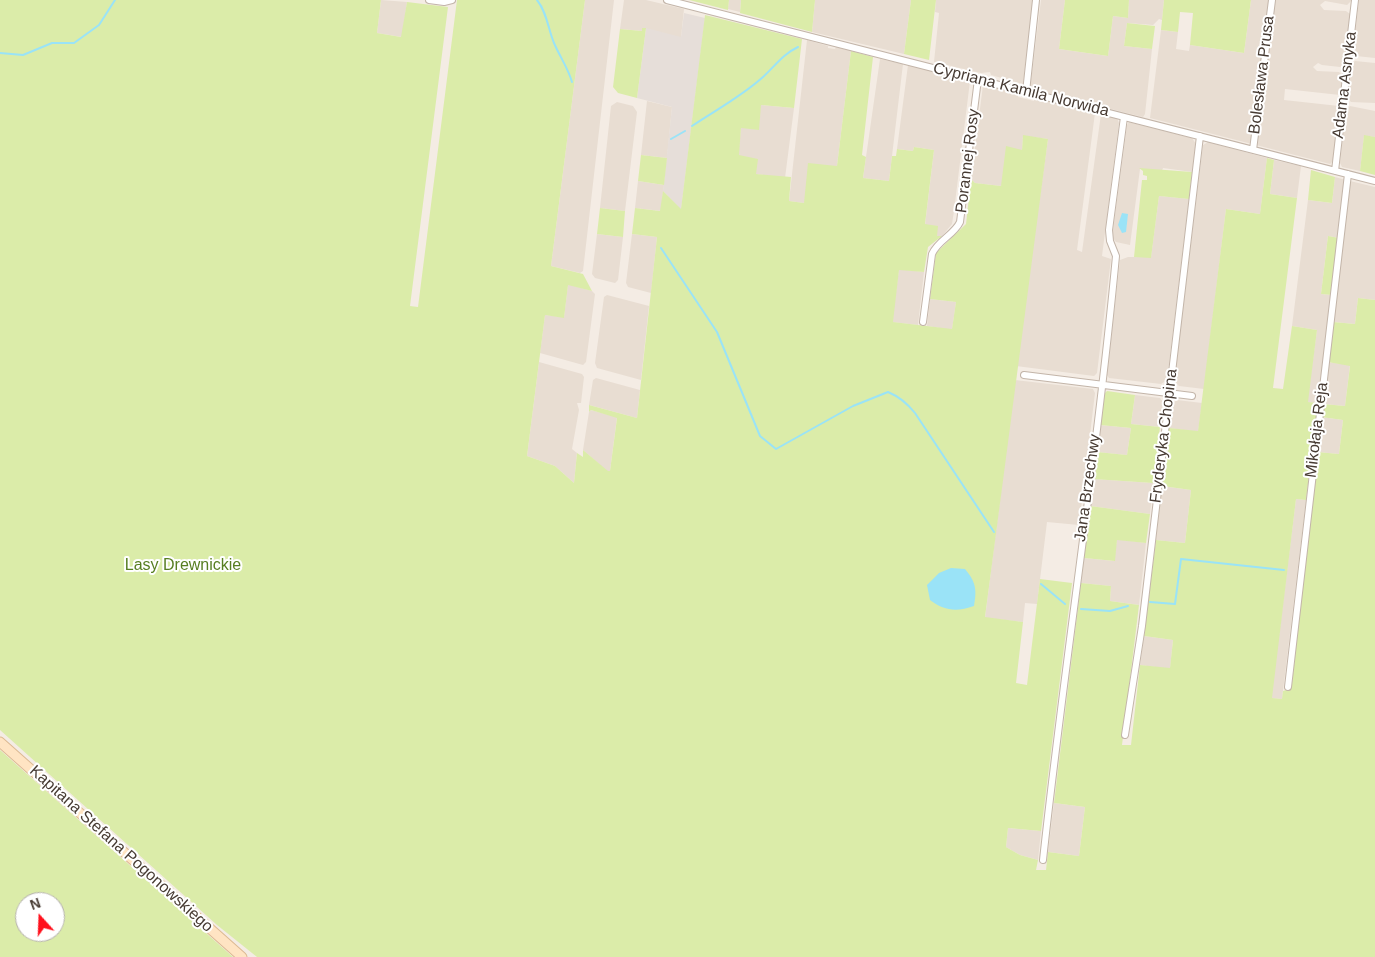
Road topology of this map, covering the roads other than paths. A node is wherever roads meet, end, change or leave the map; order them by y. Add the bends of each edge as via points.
1 (429, 0) edge
2 (452, 0) edge
3 (667, 0) edge
4 (1036, 0) edge
5 (1272, 0) edge
6 (1355, 0) edge
7 (978, 79) junction
8 (1026, 92) junction
9 (1124, 117) junction
10 (1200, 136) junction
11 (1253, 150) junction
12 (1335, 171) junction
13 (1348, 174) junction
14 (1375, 181) edge
15 (923, 322) dead end
16 (1024, 375) dead end
17 (1102, 383) junction
18 (1169, 392) junction
19 (1192, 396) dead end
20 (1288, 687) dead end
21 (1125, 736) dead end
22 (0, 742) edge
23 (1042, 860) dead end
24 (242, 957) edge

1 - 2 street
3 - 7 street, Cypriana Kamila Norwida
4 - 8 street
5 - 11 street, Bolesława Prusa
6 - 12 street, Adama Asnyka
7 - 8 street, Cypriana Kamila Norwida
7 - 15 street, Porannej Rosy via 960,222 932,254
8 - 9 street, Cypriana Kamila Norwida
9 - 10 street, Cypriana Kamila Norwida
9 - 17 street, Jana Brzechwy via 1109,230 1116,256
10 - 11 street, Cypriana Kamila Norwida
10 - 18 street, Fryderyka Chopina
11 - 12 street, Cypriana Kamila Norwida
12 - 13 street, Cypriana Kamila Norwida
13 - 14 street, Cypriana Kamila Norwida
13 - 20 street, Mikołaja Reja
16 - 17 street
17 - 18 street
17 - 23 street, Jana Brzechwy
18 - 19 street
18 - 21 street, Fryderyka Chopina via 1142,626
22 - 24 main road, Kapitana Stefana Pogonowskiego

